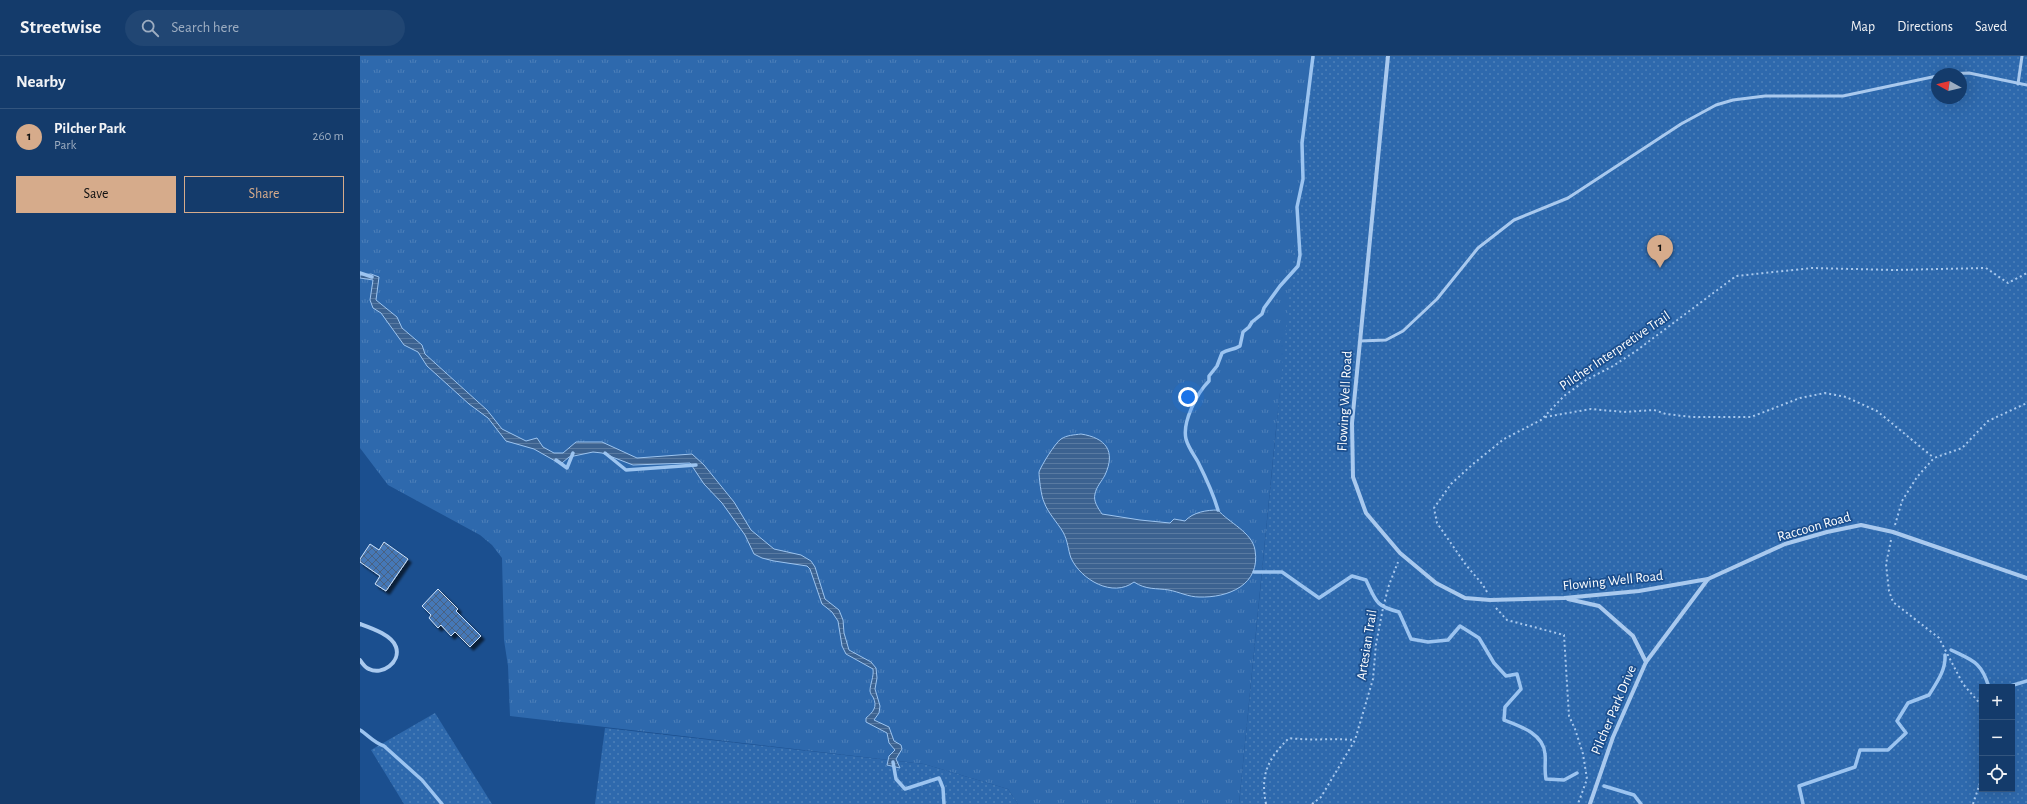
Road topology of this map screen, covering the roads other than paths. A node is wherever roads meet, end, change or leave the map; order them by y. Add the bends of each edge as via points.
1 (1388, 56) edge
2 (2022, 56) edge
3 (1967, 73) edge
4 (1931, 77) edge
5 (2018, 84) junction
6 (2027, 85) edge
7 (1360, 341) junction
8 (2027, 578) edge
9 (1708, 579) junction
10 (1564, 598) junction
11 (360, 624) edge
12 (360, 660) edge
13 (1646, 662) junction
14 (1590, 804) edge

1 - 7 street, Flowing Well Road
2 - 5 lane
3 - 5 lane
4 - 7 lane via 1843,96 1765,96 1716,105 1681,124 1568,198 1514,220 1478,248 1437,299 1403,331 1386,340
5 - 6 lane
7 - 10 street, Flowing Well Road via 1352,423 1353,477 1366,513 1400,553 1436,584 1465,598
8 - 9 street, Raccoon Road via 1893,532 1861,525 1785,544
9 - 10 street, Flowing Well Road via 1639,591
9 - 13 street, Raccoon Road
10 - 13 street, Pilcher Park Drive via 1599,606 1633,636
11 - 12 street via 385,636 396,646 397,655 388,668 378,670 368,669
13 - 14 street, Pilcher Park Drive via 1612,737

